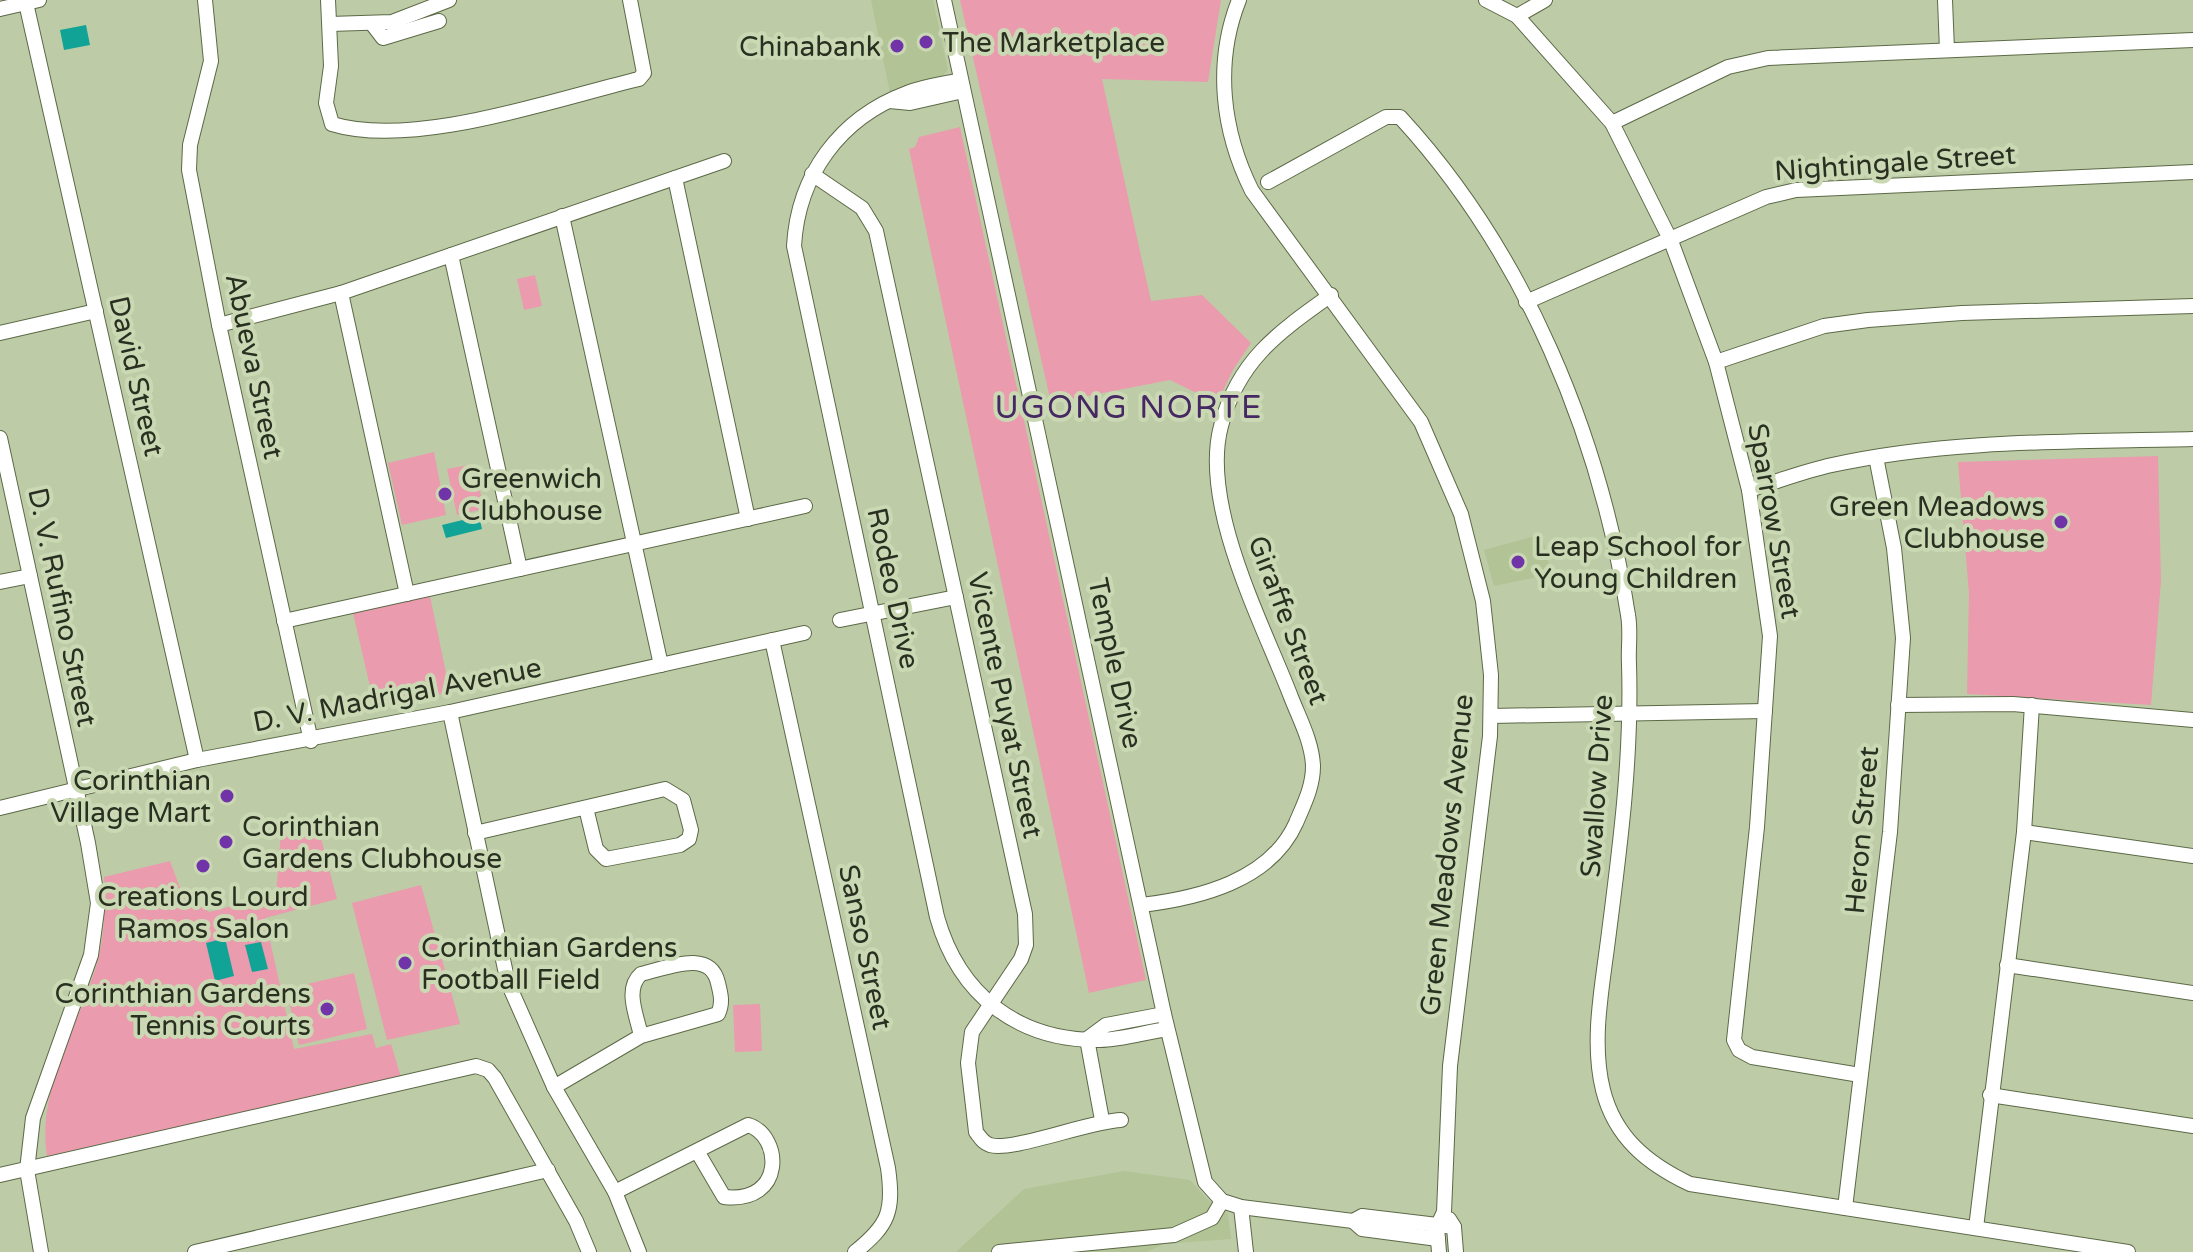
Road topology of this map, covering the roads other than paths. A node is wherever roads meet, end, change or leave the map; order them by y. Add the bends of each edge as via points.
1 (205, 0) edge
2 (328, 0) edge
3 (449, 0) edge
4 (630, 0) edge
5 (944, 0) edge
6 (1239, 0) edge
7 (1486, 0) edge
8 (1545, 0) edge
9 (1945, 0) edge
10 (33, 2) edge
11 (0, 9) edge
12 (1517, 16) junction
13 (439, 21) dead end
14 (330, 24) junction
15 (373, 25) junction
16 (2193, 40) edge
17 (1947, 50) junction
18 (962, 86) junction
19 (1612, 123) junction
20 (724, 161) dead end
21 (2193, 172) edge
22 (812, 174) junction
23 (675, 178) junction
24 (1268, 182) dead end
25 (562, 216) junction
26 (1671, 241) junction
27 (451, 255) junction
28 (341, 293) junction
29 (1331, 295) junction
30 (1526, 302) junction
31 (2193, 306) edge
32 (96, 311) junction
33 (219, 325) junction
34 (0, 333) edge
35 (1716, 362) junction
36 (0, 438) edge
37 (2193, 439) edge
38 (1876, 457) junction
39 (2, 459) edge
40 (1749, 490) junction
41 (805, 506) dead end
42 (748, 519) junction
43 (635, 545) junction
44 (520, 569) junction
45 (30, 576) junction
46 (0, 582) edge
47 (407, 594) junction
48 (956, 597) junction
49 (873, 614) junction
50 (840, 620) dead end
51 (284, 621) junction
52 (804, 633) dead end
53 (772, 640) junction
54 (661, 665) junction
55 (1898, 705) junction
56 (2032, 705) junction
57 (1765, 711) junction
58 (450, 712) junction
59 (1491, 712) junction
60 (1632, 712) junction
61 (2193, 720) edge
62 (311, 741) junction
63 (197, 760) junction
64 (77, 791) junction
65 (0, 808) edge
66 (586, 808) junction
67 (2024, 832) junction
68 (475, 833) junction
69 (2193, 856) edge
70 (1142, 905) junction
71 (2007, 965) junction
72 (2193, 993) edge
73 (990, 1004) junction
74 (1165, 1021) junction
75 (641, 1036) junction
76 (1087, 1039) junction
77 (1860, 1075) junction
78 (554, 1087) junction
79 (1990, 1095) junction
80 (1102, 1120) junction
81 (1121, 1120) dead end
82 (2193, 1126) edge
83 (697, 1151) junction
84 (27, 1170) junction
85 (548, 1170) junction
86 (0, 1175) edge
87 (615, 1192) junction
88 (1222, 1201) junction
89 (1241, 1207) junction
90 (1845, 1208) junction
91 (1444, 1212) junction
92 (1454, 1227) junction
93 (1976, 1228) junction
94 (1438, 1239) edge
95 (41, 1252) edge
96 (195, 1252) edge
97 (589, 1252) edge
98 (639, 1252) edge
99 (855, 1252) edge
100 (999, 1252) edge
101 (1246, 1252) edge
102 (1456, 1252) edge
103 (2128, 1252) edge

1 - 33 street, Abueva Street via 211,61 189,170
2 - 14 street
3 - 15 street
4 - 14 street via 644,73 639,79 402,132 332,124
5 - 18 street, Temple Drive
6 - 29 street, Green Meadows Avenue via 1225,50 1224,87 1238,163 1252,191
7 - 12 street, Sparrow Street
8 - 12 street
9 - 17 street
10 - 11 street
10 - 32 street, David Street
12 - 19 street, Sparrow Street
13 - 15 street via 383,38
14 - 15 street
16 - 17 street
17 - 19 street via 1768,58 1728,67
18 - 22 street, Rodeo Drive via 890,101 857,119
18 - 70 street, Temple Drive
19 - 26 street, Sparrow Street
20 - 23 street
21 - 26 street, Nightingale Street via 1796,190 1766,197
22 - 48 street, Vicente Puyat Street via 862,208 876,231
22 - 49 street, Rodeo Drive via 796,221 796,263
23 - 25 street
23 - 42 street
24 - 30 street, Swallow Drive via 1395,115 1442,163
25 - 27 street
25 - 43 street
26 - 30 street, Nightingale Street
26 - 35 street, Sparrow Street
27 - 28 street
27 - 44 street
28 - 33 street
28 - 47 street
29 - 59 street, Green Meadows Avenue via 1421,422 1443,468 1483,601
29 - 70 street, Giraffe Street via 1252,357 1221,424 1216,469 1230,542 1310,745 1311,787 1290,836 1245,876 1209,892
30 - 60 street, Swallow Drive via 1574,406 1610,514 1629,620
31 - 35 street via 1868,320 1824,326
32 - 34 street
32 - 63 street, David Street
33 - 51 street, Abueva Street
35 - 40 street, Sparrow Street
36 - 39 street, D. V. Rufino Street
37 - 38 street via 2059,442
38 - 40 street
38 - 55 street, Heron Street via 1894,548 1903,638
39 - 45 street, D. V. Rufino Street
40 - 57 street, Sparrow Street via 1770,636
41 - 42 street
42 - 43 street
43 - 44 street
43 - 54 street
44 - 47 street
45 - 46 street
45 - 64 street, D. V. Rufino Street
47 - 51 street
48 - 49 street
48 - 73 street, Vicente Puyat Street via 1027,930 1021,959
49 - 50 street
49 - 73 street, Rodeo Drive via 943,937 961,974
51 - 62 street, Abueva Street
52 - 53 street, D. V. Madrigal Avenue
53 - 54 street, D. V. Madrigal Avenue
53 - 99 street, Sanso Street via 892,1196 888,1216 875,1236
54 - 58 street, D. V. Madrigal Avenue
55 - 56 street
55 - 77 street, Heron Street via 1890,832
56 - 61 street
56 - 67 street
57 - 60 street
57 - 77 street, Sparrow Street via 1734,1040 1752,1057
58 - 62 street, D. V. Madrigal Avenue
58 - 68 street
59 - 60 street
59 - 91 street, Green Meadows Avenue via 1450,1066
60 - 90 street, Swallow Drive via 1599,1011 1603,1090 1616,1123 1656,1168 1690,1184
62 - 63 street, D. V. Madrigal Avenue
63 - 64 street, D. V. Madrigal Avenue
64 - 65 street, D. V. Madrigal Avenue
64 - 84 street, D. V. Rufino Street via 97,920 87,973 33,1118
66 - 66 street via 672,790 683,800 689,839 606,859 596,849
66 - 68 street
67 - 69 street
67 - 71 street
68 - 78 street via 508,983
70 - 74 street, Temple Drive
71 - 72 street
71 - 79 street
73 - 76 street, Rodeo Drive via 1046,1035
73 - 80 street, Vicente Puyat Street via 968,1048 976,1132 984,1142 1001,1146
74 - 76 street via 1106,1025
74 - 88 street, Temple Drive via 1205,1182
75 - 75 street via 718,1014 722,999 715,971 700,962 634,980 631,991
75 - 78 street
76 - 80 street
77 - 90 street, Heron Street
78 - 87 street
79 - 82 street
79 - 93 street
80 - 81 street, Vicente Puyat Street
83 - 83 street via 743,1125 754,1126 768,1143 768,1185 752,1195 724,1197
83 - 87 street
84 - 85 street via 476,1066 488,1070
84 - 86 street
84 - 95 street, D. V. Rufino Street
85 - 96 street
85 - 97 street
87 - 98 street
88 - 89 street
88 - 100 street via 1212,1218 1174,1235
89 - 94 street via 1353,1221 1362,1229
89 - 101 street
90 - 93 street, Swallow Drive
91 - 92 street
91 - 94 street, Green Meadows Avenue
92 - 94 street
92 - 102 street
93 - 103 street, Swallow Drive

